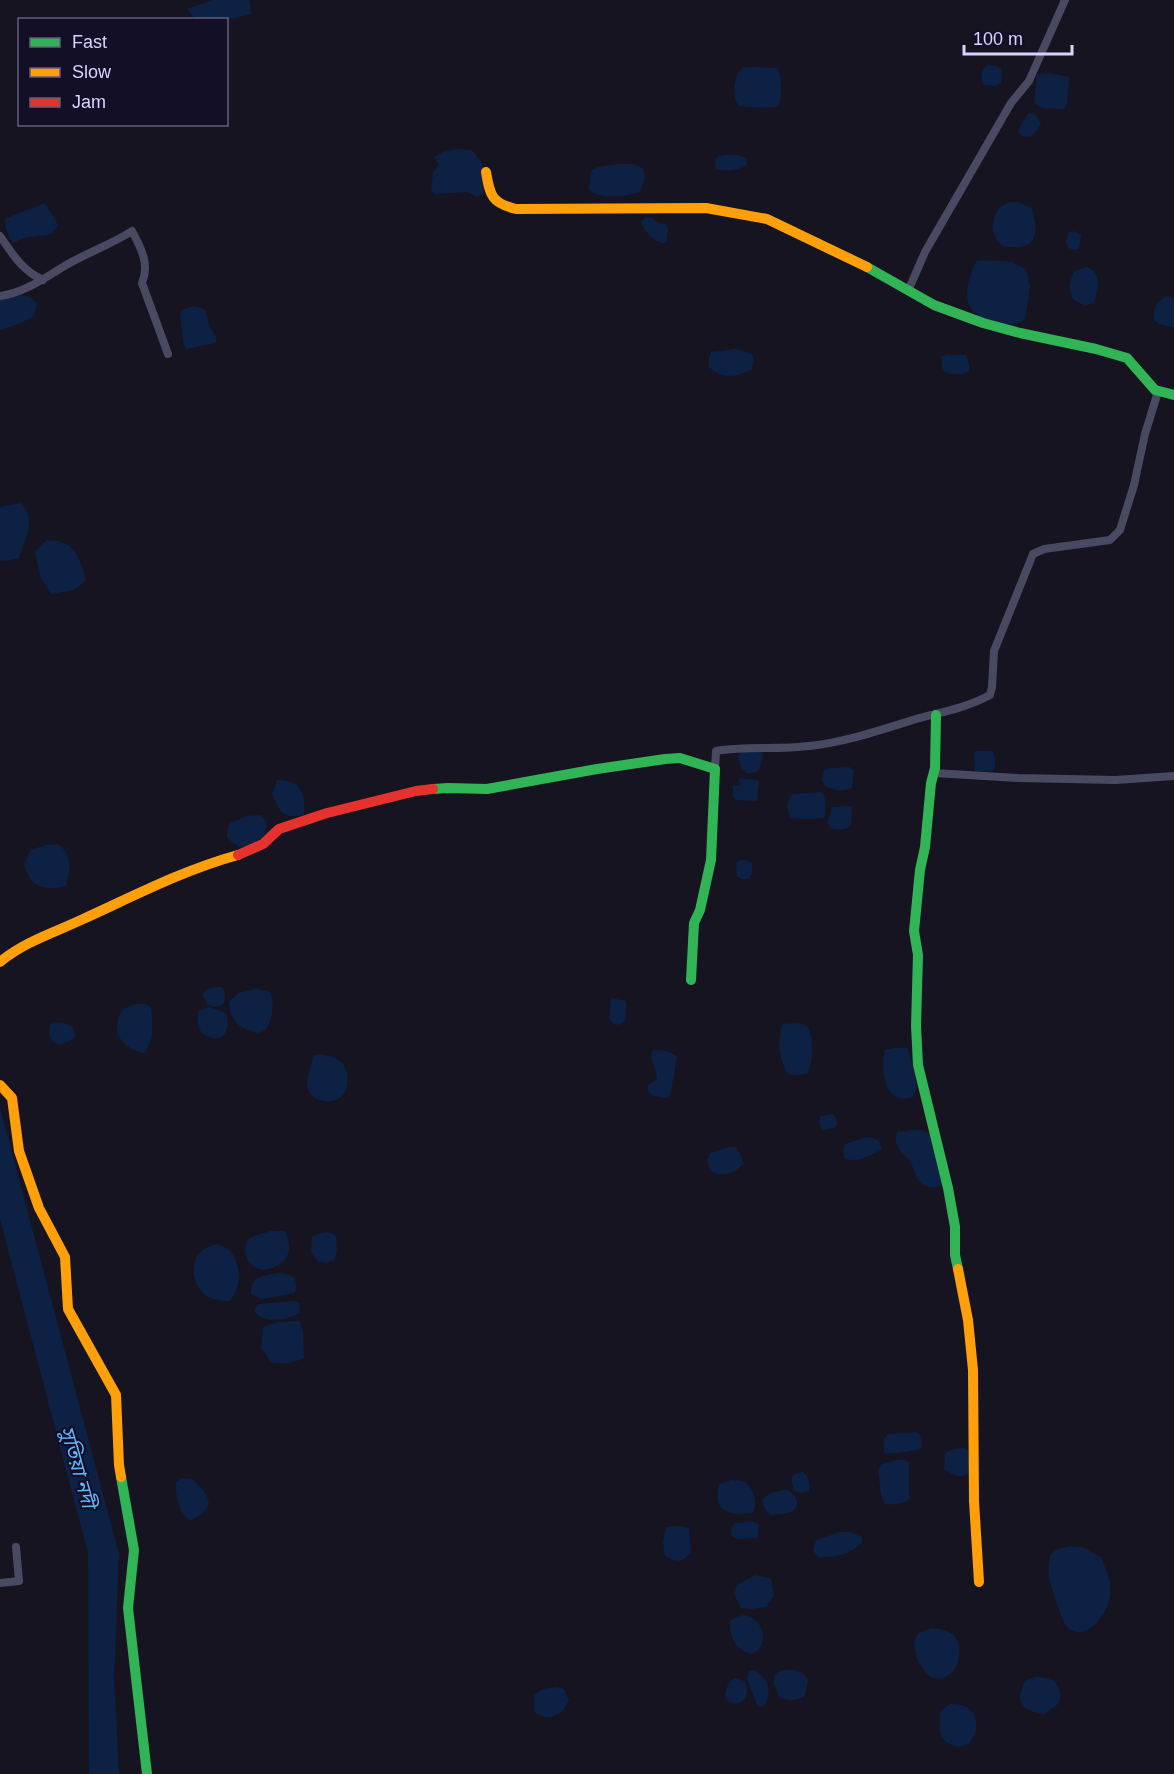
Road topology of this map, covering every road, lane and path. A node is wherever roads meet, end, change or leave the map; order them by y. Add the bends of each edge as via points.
1 (1065, 0) edge
2 (486, 172) dead end
3 (0, 236) edge
4 (43, 280) junction
5 (908, 291) junction
6 (0, 296) edge
7 (168, 354) dead end
8 (1155, 390) junction
9 (1174, 395) edge
10 (936, 715) junction
11 (715, 769) junction
12 (934, 773) junction
13 (1174, 776) edge
14 (0, 962) edge
15 (691, 980) dead end
16 (0, 1085) edge
17 (16, 1547) dead end
18 (979, 1582) dead end
19 (0, 1583) edge
20 (147, 1774) edge

1 - 5 street via 1029,81 1011,103 925,252
2 - 5 street via 491,198 502,207 706,208 767,219
3 - 4 street via 18,262
4 - 6 street
4 - 7 street via 132,231 144,259 142,283
5 - 8 street via 983,323 1126,358
8 - 9 street
8 - 10 street via 1157,395 1120,530 1110,540 1033,554 994,651 990,695
10 - 11 street via 809,746 716,751
10 - 12 street
11 - 14 street via 680,758 665,759 487,789 416,791 327,813 279,829 243,854 173,878 31,941
11 - 15 street via 711,860 694,923
12 - 13 street via 1116,780
12 - 18 street via 914,932 918,955 918,1065 948,1188 969,1330
16 - 20 street via 12,1098 19,1151 39,1208 65,1257 68,1309 116,1395 119,1465 134,1550 128,1608
17 - 19 street via 19,1581

